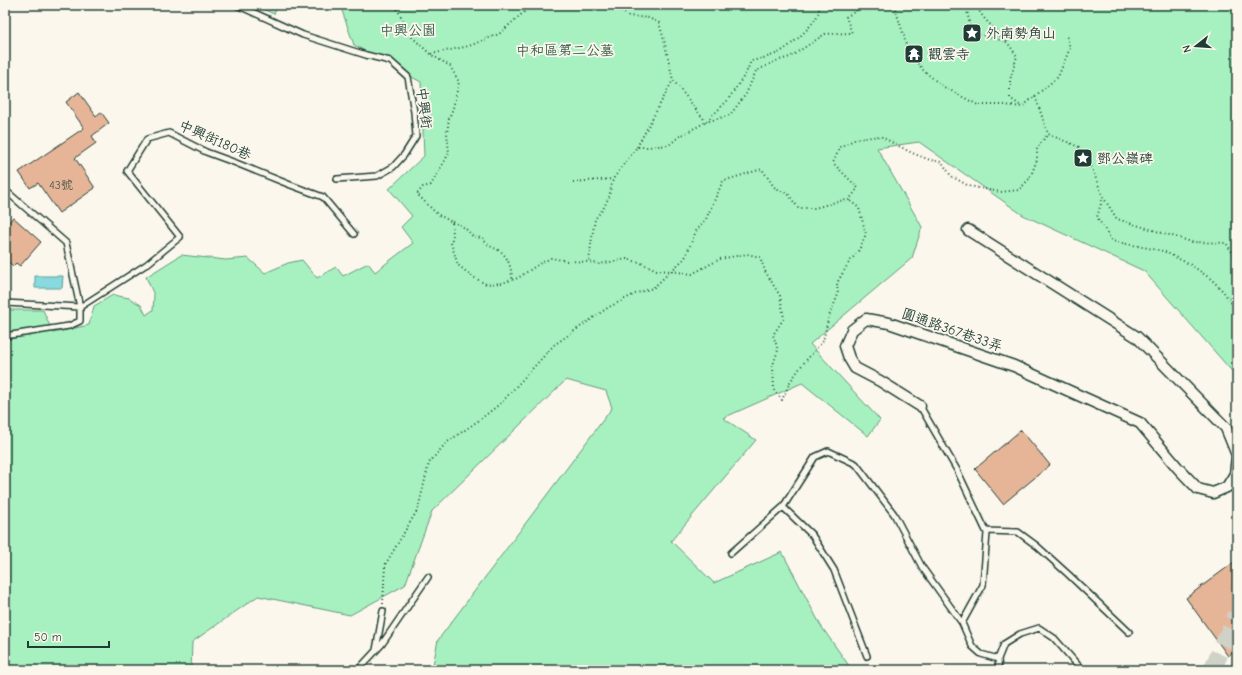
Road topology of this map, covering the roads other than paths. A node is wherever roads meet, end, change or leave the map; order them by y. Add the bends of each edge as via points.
1 (236, 5) edge
2 (337, 179) dead end
3 (5, 190) edge
4 (968, 230) dead end
5 (354, 234) dead end
6 (5, 303) edge
7 (80, 307) junction
8 (5, 336) edge
9 (920, 406) joint
10 (1237, 455) edge
11 (783, 507) junction
12 (986, 530) junction
13 (732, 553) dead end
14 (428, 577) dead end
15 (383, 611) road end
16 (962, 623) junction
17 (1129, 632) dead end
18 (376, 651) junction
19 (867, 656) dead end
20 (998, 659) junction
21 (358, 670) edge
22 (999, 670) edge
23 (1082, 670) edge

1 - 2 lane, 中興街 via 302,35 390,60 408,77 416,136 404,155 393,167 378,176
3 - 7 lane via 66,243
4 - 10 street, 圓通路367巷33弄 via 1137,337 1226,428
5 - 7 lane, 中興街180巷 via 323,197 206,152 169,133 147,139 127,171 180,237 147,264
6 - 7 lane
7 - 8 lane via 80,321 69,326
9 - 10 street, 圓通路367巷33弄 via 855,368 845,346 852,330 866,319 889,323 1014,366 1140,423 1198,489 1213,493 1227,487 1235,474
9 - 12 lane, 圓通路367巷33弄 via 957,470
11 - 13 lane
11 - 16 lane via 815,457 828,451 856,464 894,514 922,567
11 - 19 lane via 812,535 834,570
12 - 16 lane, 圓通路367巷33弄 via 988,533 983,585
12 - 17 lane via 1018,532 1070,575
14 - 18 lane
15 - 18 lane
16 - 20 lane via 972,646 981,654
18 - 21 lane
20 - 22 lane
20 - 23 lane via 1004,644 1020,634 1039,628 1054,638

